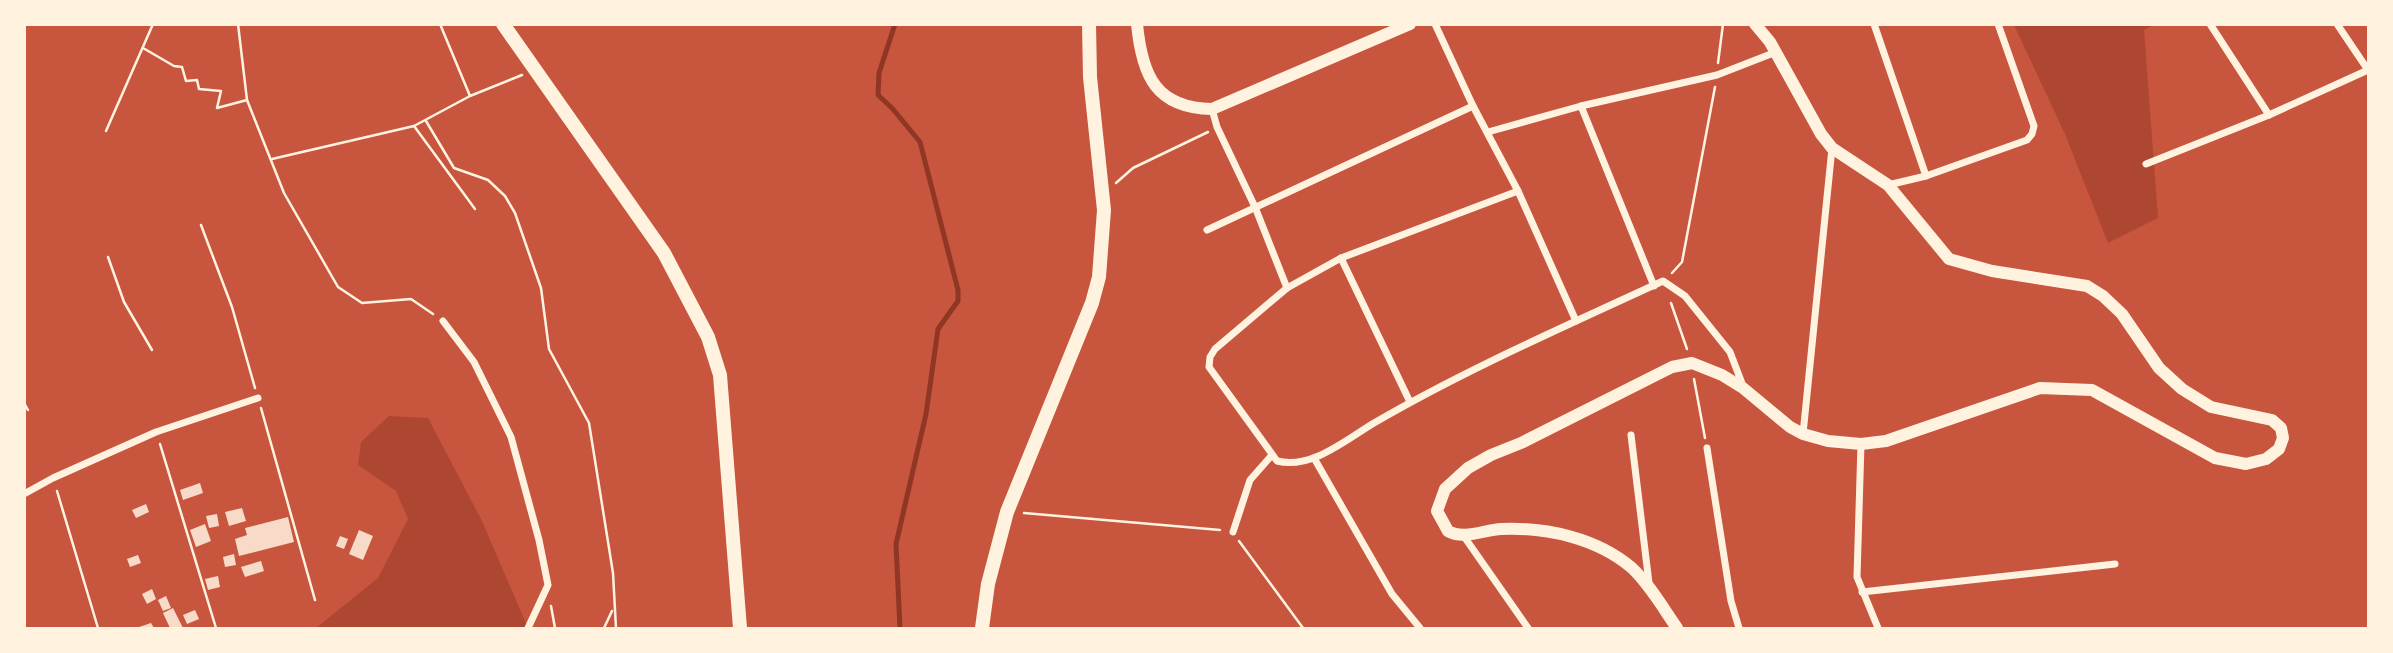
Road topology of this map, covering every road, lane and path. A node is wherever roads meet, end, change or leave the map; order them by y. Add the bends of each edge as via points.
1 (153, 24) edge
2 (238, 24) edge
3 (440, 24) edge
4 (503, 24) edge
5 (1089, 24) edge
6 (1137, 24) edge
7 (1410, 24) edge
8 (1435, 24) edge
9 (1723, 24) edge
10 (1755, 24) edge
11 (1874, 24) edge
12 (1998, 24) edge
13 (2210, 24) edge
14 (2337, 24) edge
15 (143, 48) junction
16 (1776, 52) junction
17 (535, 70) junction
18 (2368, 70) edge
19 (1717, 75) junction
20 (470, 96) junction
21 (247, 100) junction
22 (1473, 106) junction
23 (1581, 106) junction
24 (1212, 109) junction
25 (2269, 115) junction
26 (426, 121) junction
27 (414, 126) junction
28 (1217, 127) junction
29 (106, 131) dead end
30 (1488, 132) junction
31 (1832, 148) junction
32 (272, 159) junction
33 (2146, 164) dead end
34 (1926, 176) junction
35 (1888, 185) junction
36 (1518, 191) junction
37 (1102, 194) junction
38 (1255, 207) junction
39 (475, 209) dead end
40 (201, 225) dead end
41 (1207, 230) dead end
42 (108, 257) dead end
43 (1340, 258) junction
44 (1663, 281) junction
45 (1654, 286) junction
46 (1287, 288) junction
47 (443, 321) joint
48 (1576, 321) junction
49 (152, 349) dead end
50 (1692, 363) junction
51 (1743, 388) junction
52 (258, 398) junction
53 (1410, 402) junction
54 (24, 403) edge
55 (28, 410) dead end
56 (156, 432) junction
57 (1803, 434) junction
58 (1631, 435) dead end
59 (1861, 444) junction
60 (1707, 448) joint
61 (1272, 455) junction
62 (1314, 458) junction
63 (53, 478) junction
64 (24, 494) edge
65 (1007, 512) junction
66 (1233, 532) junction
67 (1464, 535) junction
68 (2115, 564) dead end
69 (1649, 587) junction
70 (1862, 592) junction
71 (315, 600) dead end
72 (614, 608) junction
73 (98, 628) edge
74 (216, 628) edge
75 (528, 628) edge
76 (604, 628) edge
77 (616, 628) edge
78 (740, 628) edge
79 (982, 628) edge
80 (1303, 628) edge
81 (1420, 628) edge
82 (1528, 628) edge
83 (1677, 628) edge
84 (1738, 628) edge
85 (1878, 628) edge

1 - 15 path
2 - 21 path
3 - 20 path
4 - 17 highway
5 - 37 highway
6 - 24 main road via 1147,69 1159,92 1175,103
7 - 24 main road
8 - 22 street
9 - 19 path
10 - 16 main road
11 - 34 street
12 - 34 street via 2034,127 2032,134 2027,140
13 - 25 street
14 - 18 street
15 - 21 path via 182,67 186,81 197,80 199,89 221,91 217,108
15 - 29 path
16 - 19 street
16 - 31 main road
17 - 20 path
17 - 78 highway via 664,253 714,353 720,375
18 - 25 street
19 - 23 street
19 - 44 path via 1682,262
20 - 26 path
21 - 32 path
22 - 30 street
22 - 38 street
23 - 30 street
23 - 45 street
24 - 28 street
25 - 33 street
26 - 27 path
26 - 72 path via 454,168 488,180 515,213 541,288 549,349 589,424 613,573
27 - 32 path
27 - 39 path
28 - 37 path via 1133,168
28 - 38 street
30 - 36 street
31 - 35 main road
31 - 57 street
32 - 47 path via 285,193 338,287 362,303 411,299
34 - 35 street
35 - 59 main road via 1949,259 1992,271 2087,286 2122,314 2159,368 2182,390 2211,407 2272,420 2281,428 2283,438 2279,449 2266,459 2246,464 2215,458 2092,390 2040,388 1909,435
36 - 43 street
36 - 48 street
37 - 65 highway via 1103,242 1092,303
38 - 41 street
38 - 46 street
40 - 52 path via 232,307
42 - 49 path via 124,302
43 - 46 street
43 - 53 street
44 - 45 street
44 - 50 path
44 - 51 street via 1685,296 1730,352
45 - 48 street
46 - 61 street via 1215,349 1209,367
47 - 75 street via 474,362 511,437 548,586
48 - 53 street
50 - 51 main road
50 - 60 path
50 - 67 main road via 1672,367 1468,468 1446,489 1437,511 1448,531
51 - 57 main road
52 - 56 street
52 - 71 path
53 - 62 street
54 - 55 path
56 - 63 street
56 - 74 path
57 - 59 main road
58 - 69 street
59 - 70 street via 1856,555
60 - 84 street
61 - 62 street via 1288,464
61 - 66 street via 1250,480
62 - 81 street via 1392,594
63 - 64 street
63 - 73 path
65 - 66 path
65 - 79 highway
66 - 80 path
67 - 69 main road via 1519,528 1586,540 1631,568
67 - 82 street
68 - 70 street
69 - 83 main road
70 - 85 street
72 - 76 path
72 - 77 path

